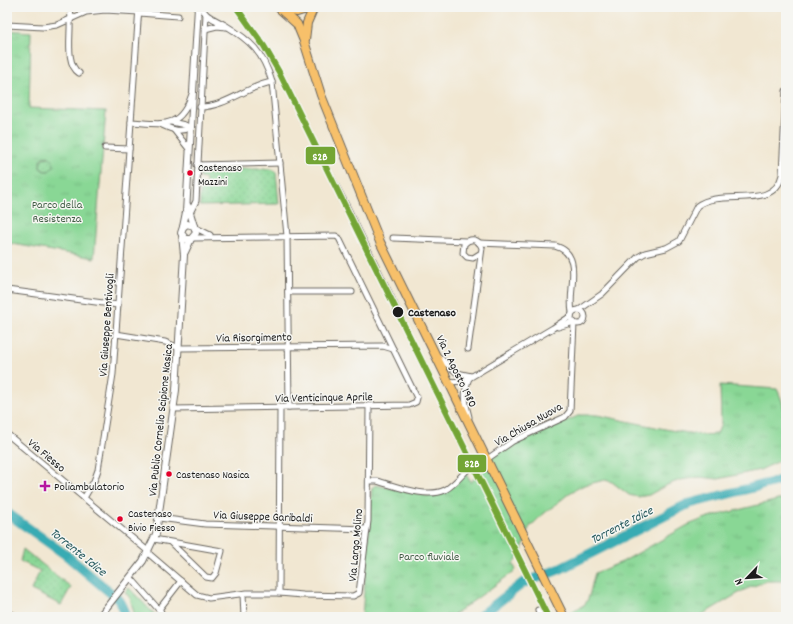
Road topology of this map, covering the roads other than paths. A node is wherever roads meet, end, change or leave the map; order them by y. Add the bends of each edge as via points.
1 (70, 7) edge
2 (198, 7) edge
3 (201, 7) edge
4 (279, 7) edge
5 (314, 7) edge
6 (102, 9) edge
7 (139, 11) edge
8 (206, 14) junction
9 (178, 16) dead end
10 (71, 19) junction
11 (7, 25) edge
12 (231, 28) junction
13 (205, 29) junction
14 (304, 41) junction
15 (79, 73) dead end
16 (272, 82) junction
17 (786, 91) edge
18 (192, 93) junction
19 (200, 107) junction
20 (131, 122) junction
21 (171, 122) junction
22 (160, 124) junction
23 (190, 128) junction
24 (174, 130) junction
25 (104, 148) dead end
26 (129, 149) junction
27 (189, 149) junction
28 (280, 163) junction
29 (197, 165) junction
30 (187, 201) junction
31 (190, 212) junction
32 (183, 227) junction
33 (195, 227) junction
34 (182, 235) junction
35 (213, 236) junction
36 (287, 236) junction
37 (193, 238) junction
38 (393, 238) dead end
39 (466, 241) junction
40 (480, 243) junction
41 (481, 253) junction
42 (184, 255) junction
43 (7, 290) edge
44 (288, 292) junction
45 (352, 292) dead end
46 (593, 302) junction
47 (118, 305) junction
48 (575, 312) junction
49 (584, 315) junction
50 (576, 323) junction
51 (553, 328) junction
52 (116, 334) junction
53 (288, 347) junction
54 (180, 348) junction
55 (393, 349) junction
56 (432, 349) junction
57 (468, 349) dead end
58 (461, 375) junction
59 (470, 377) junction
60 (448, 382) junction
61 (369, 406) junction
62 (289, 407) junction
63 (280, 408) junction
64 (174, 410) junction
65 (7, 434) edge
66 (474, 434) junction
67 (490, 456) dead end
68 (482, 460) dead end
69 (476, 463) tunnel mouth
70 (468, 468) tunnel mouth
71 (369, 481) junction
72 (84, 498) junction
73 (159, 518) junction
74 (279, 526) junction
75 (367, 529) junction
76 (154, 539) junction
77 (172, 543) junction
78 (149, 552) junction
79 (130, 578) junction
80 (181, 581) junction
81 (279, 593) junction
82 (243, 594) junction
83 (538, 610) dead end
84 (160, 611) junction
85 (7, 612) edge
86 (563, 615) edge
87 (17, 617) edge
88 (99, 617) edge
89 (164, 617) edge
90 (244, 617) edge
91 (541, 617) edge

1 - 10 street
2 - 18 street
3 - 8 street
4 - 5 main road via 297,12
4 - 14 main road, Via 2 Agosto 1980 via 297,24
5 - 14 main road, Via 2 Agosto 1980 via 307,22
6 - 7 street
6 - 10 street via 86,12
7 - 9 street
7 - 20 street, Via Giuseppe Bentivogli
8 - 12 street
8 - 13 street
10 - 11 street via 43,27
10 - 15 street via 70,61 73,69
12 - 13 street via 216,26
12 - 16 street via 256,48 267,66
13 - 19 street
14 - 56 main road, Via 2 Agosto 1980 via 321,95 372,222
16 - 19 street via 256,86 215,105
16 - 28 street
17 - 46 street via 782,174 777,186 766,195 716,198 702,202 697,206 679,240 666,248 638,257
18 - 21 street via 183,114
18 - 23 street
19 - 29 street
20 - 22 street
20 - 26 street, Via Giuseppe Bentivogli
21 - 22 street
21 - 23 street
22 - 24 street
23 - 24 street
23 - 27 street
24 - 27 street
25 - 26 street
26 - 47 street, Via Giuseppe Bentivogli
27 - 30 street
28 - 29 street
28 - 36 street
29 - 31 street via 196,201
30 - 31 street
30 - 32 street
31 - 33 street
32 - 33 street via 188,224
32 - 34 street
33 - 35 street
33 - 37 street via 196,233
34 - 37 street via 186,239
34 - 42 street, Via Publio Cornelio Scipione Nasica
35 - 36 street
35 - 37 street
36 - 44 street
36 - 55 street via 339,238
37 - 42 street, Via Publio Cornelio Scipione Nasica
38 - 39 street
39 - 40 street via 472,239
39 - 41 street via 463,250 467,257 474,258
40 - 41 street
40 - 48 street via 560,248 568,254 574,268 570,303
41 - 57 street
42 - 54 street, Via Publio Cornelio Scipione Nasica
43 - 47 street
44 - 45 street
44 - 53 street
46 - 48 street
46 - 49 street
47 - 52 street, Via Giuseppe Bentivogli
48 - 49 street
48 - 50 street
48 - 51 street
49 - 50 street via 583,321
50 - 51 street
50 - 67 street, Via Chiusa Nuova via 570,411 565,417 513,441
51 - 59 street
52 - 54 street, Via Risorgimento via 165,342
52 - 72 street, Via Giuseppe Bentivogli via 113,374 98,470
53 - 54 street, Via Risorgimento
53 - 55 street, Via Risorgimento via 383,346
53 - 62 street
54 - 64 street, Via Publio Cornelio Scipione Nasica
55 - 61 street, Via Venticinque Aprile via 417,398 416,402 409,405
56 - 58 street via 452,370
56 - 60 main road, Via 2 Agosto 1980
58 - 59 street
58 - 60 street
59 - 60 street via 464,381
59 - 66 street via 464,399
60 - 66 main road, Via 2 Agosto 1980
61 - 62 street, Via Venticinque Aprile
61 - 71 street, Via Largo Molino
62 - 63 street, Via Venticinque Aprile
63 - 64 street, Via Venticinque Aprile
63 - 74 street
64 - 73 street, Via Publio Cornelio Scipione Nasica
65 - 72 street, Via Fiesso
66 - 86 main road, Via 2 Agosto 1980
68 - 69 street
70 - 71 street via 450,486 437,492 428,493
71 - 75 street, Via Largo Molino
72 - 78 street, Via Fiesso
73 - 74 street, Via Giuseppe Garibaldi via 205,524
73 - 76 street, Via Publio Cornelio Scipione Nasica
74 - 75 street, Via Giuseppe Garibaldi
74 - 81 street
75 - 81 street, Via Largo Molino via 362,581 358,593 346,596
76 - 77 street
76 - 78 street, Via Publio Cornelio Scipione Nasica
77 - 77 street via 206,576 212,578 216,573 222,551
78 - 79 street, Via Publio Cornelio Scipione Nasica
78 - 80 street, Via Largo Molino
79 - 84 street
79 - 88 street, Via Publio Cornelio Scipione Nasica
80 - 82 street, Via Largo Molino via 196,595 209,598
80 - 84 street via 163,603
81 - 82 street, Via Largo Molino
82 - 90 street
83 - 91 street
84 - 89 street
85 - 87 street

